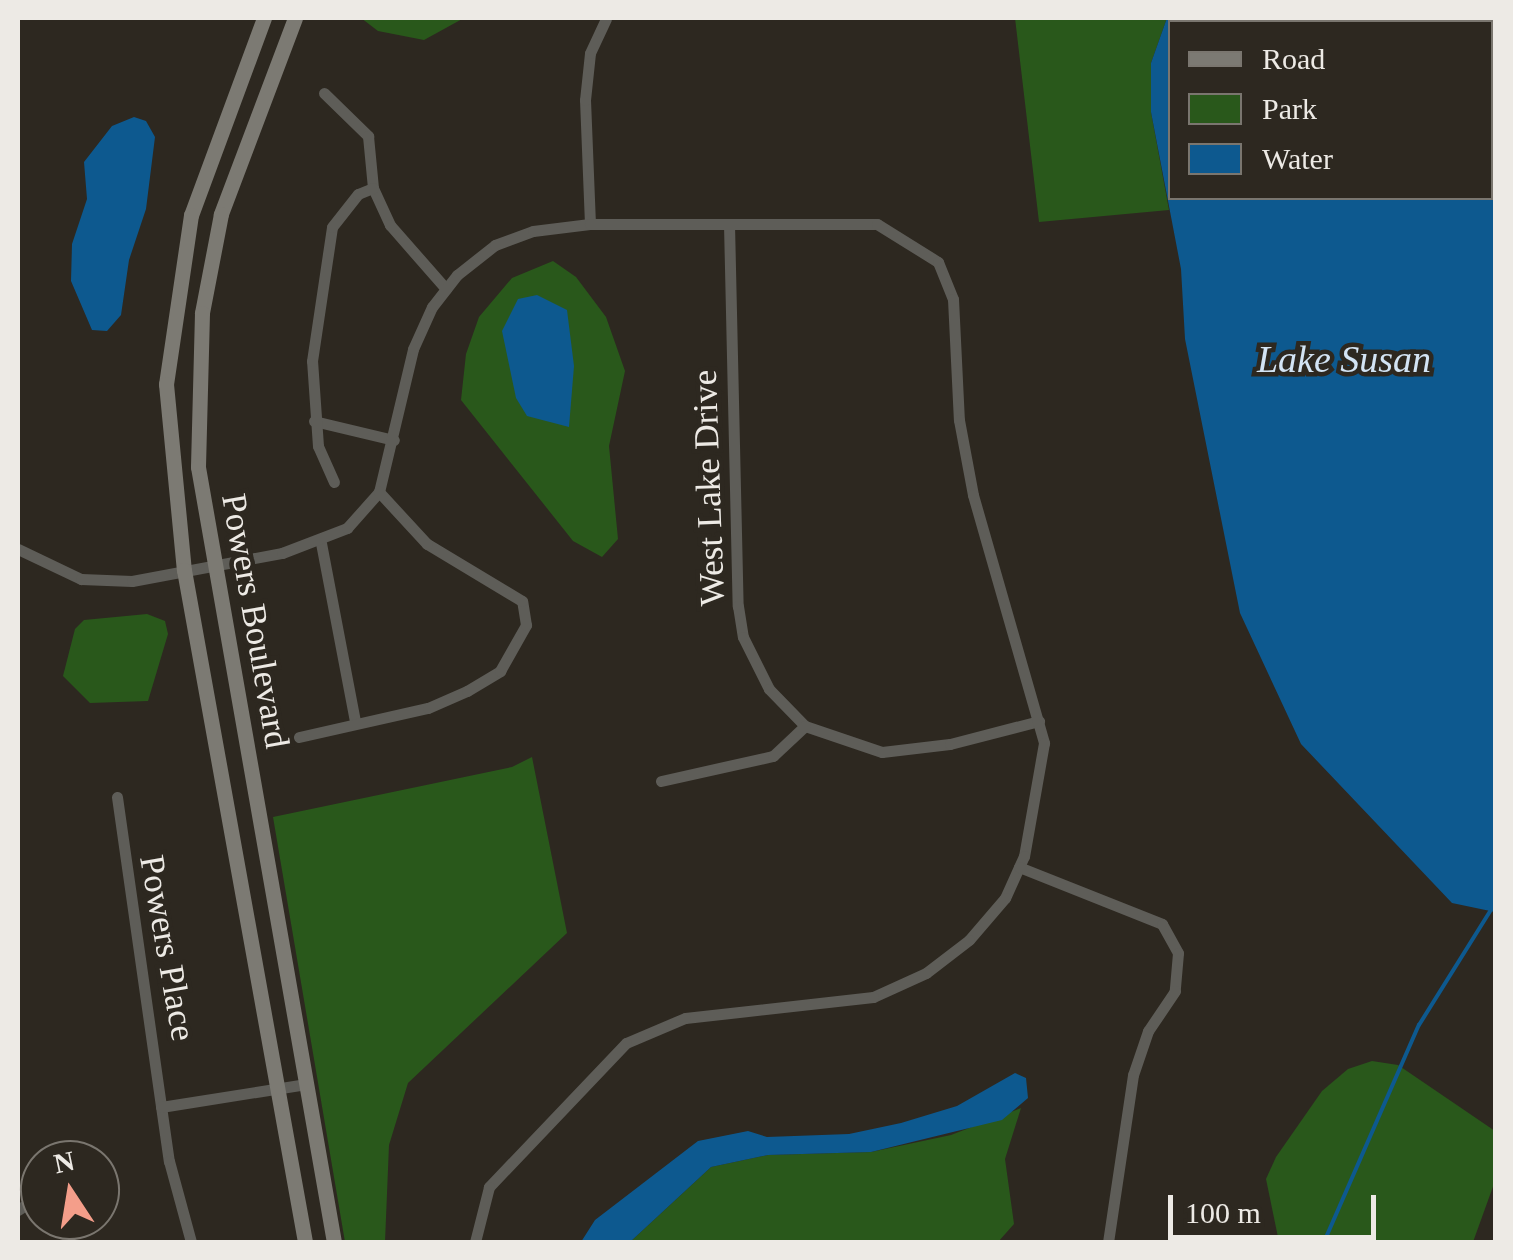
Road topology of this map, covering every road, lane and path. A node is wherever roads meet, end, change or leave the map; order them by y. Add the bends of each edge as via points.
1 (264, 18) edge
2 (295, 18) edge
3 (606, 18) edge
4 (324, 92) dead end
5 (373, 188) junction
6 (590, 224) junction
7 (730, 224) junction
8 (446, 289) junction
9 (314, 422) junction
10 (394, 440) junction
11 (334, 482) dead end
12 (378, 492) junction
13 (321, 544) junction
14 (18, 549) edge
15 (214, 565) junction
16 (184, 570) junction
17 (1039, 721) junction
18 (356, 722) junction
19 (805, 726) junction
20 (299, 737) dead end
21 (661, 781) dead end
22 (116, 797) dead end
23 (1019, 867) junction
24 (306, 1084) junction
25 (278, 1089) junction
26 (161, 1108) junction
27 (191, 1242) edge
28 (305, 1242) edge
29 (334, 1242) edge
30 (475, 1242) edge
31 (1108, 1242) edge

1 - 16 main road, Powers Boulevard via 191,215 174,301 166,384 169,467
2 - 15 main road, Powers Boulevard via 220,214 202,313 198,466
3 - 6 street via 590,53 585,100
4 - 5 street via 368,136
5 - 8 street via 390,225
5 - 9 street via 358,194 332,227 312,361
6 - 7 street
6 - 8 street via 533,231 495,245
7 - 17 street via 876,224 938,262 953,299 959,420 972,495
7 - 19 street, West Lake Drive via 740,621 769,688
8 - 10 street via 413,348
9 - 10 street
9 - 11 street
10 - 12 street
12 - 13 street via 366,514
12 - 18 street via 427,544 522,601 526,625 500,672 467,691 428,708
13 - 15 street
13 - 18 street
14 - 16 street via 81,580 132,581
15 - 16 street
15 - 24 main road, Powers Boulevard
16 - 25 main road, Powers Boulevard
17 - 19 street, West Lake Drive via 950,744 882,752
17 - 23 street via 1040,784
18 - 20 street
19 - 21 street via 774,756
22 - 26 street, Powers Place
23 - 30 street via 1005,898 969,940 926,972 873,997 684,1018 626,1043 489,1186
23 - 31 street via 1162,924 1178,953 1174,991 1148,1031 1133,1075
24 - 25 street
24 - 29 main road, Powers Boulevard
25 - 26 street
25 - 28 main road, Powers Boulevard
26 - 27 street, Powers Place

